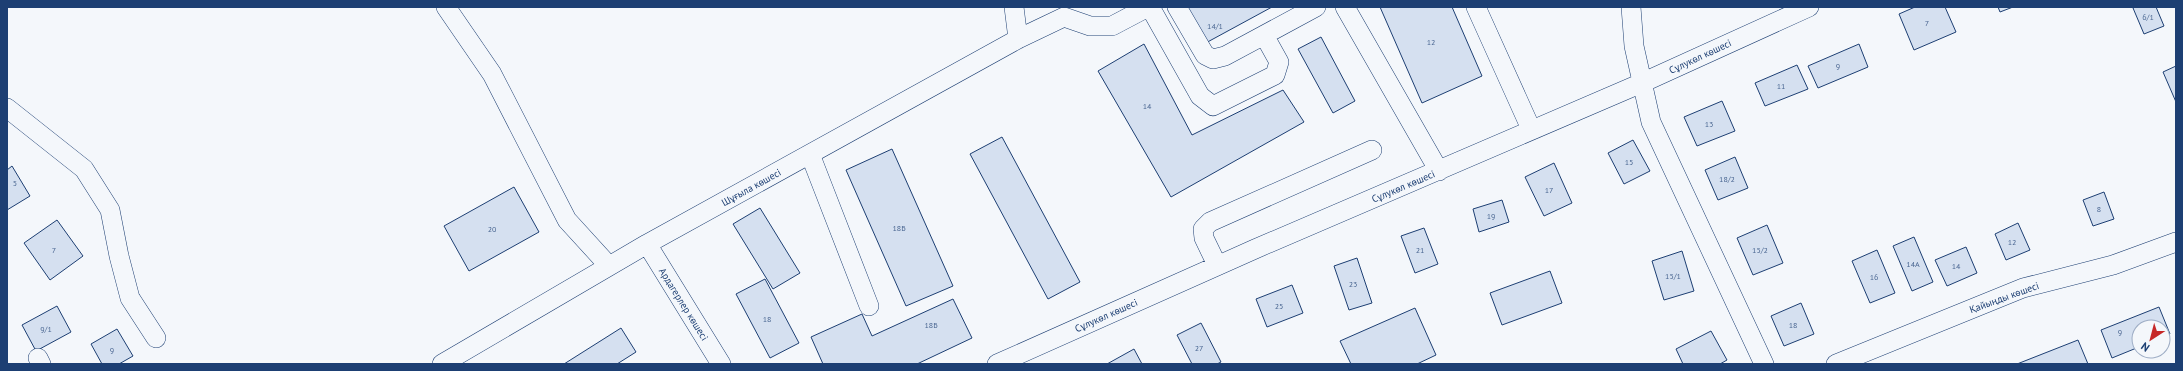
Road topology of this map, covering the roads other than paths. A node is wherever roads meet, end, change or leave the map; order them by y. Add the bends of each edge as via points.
1 (446, 7) edge
2 (1014, 7) edge
3 (1149, 7) edge
4 (1178, 7) edge
5 (1316, 7) edge
6 (1345, 7) edge
7 (1476, 7) edge
8 (1631, 7) edge
9 (1809, 7) edge
10 (1064, 12) edge
11 (1782, 13) edge
12 (1264, 35) junction
13 (1018, 39) junction
14 (1644, 82) junction
15 (7, 108) edge
16 (1531, 129) junction
17 (1372, 150) dead end
18 (810, 154) junction
19 (1439, 171) junction
20 (2176, 242) edge
21 (646, 244) junction
22 (608, 266) junction
23 (1217, 266) junction
24 (869, 306) dead end
25 (156, 338) dead end
26 (442, 364) edge
27 (721, 364) edge
28 (997, 364) edge
29 (1764, 364) edge
30 (1836, 364) edge

1 - 22 street via 492,74 567,220
2 - 13 street
3 - 10 street via 1112,26 1090,26
3 - 12 street via 1200,96 1212,106 1275,75 1279,62
4 - 12 street via 1205,54 1213,59 1225,56
5 - 12 street
6 - 19 street
7 - 16 street
8 - 14 street via 1634,46
9 - 11 street, Сұлукөл көшесі
10 - 13 street, Шұғыла көшесі
11 - 14 street, Сұлукөл көшесі
13 - 18 street, Шұғыла көшесі
14 - 16 street, Сұлукөл көшесі
14 - 29 street via 1651,122
15 - 25 street via 84,169 110,210 130,298
16 - 19 street, Сұлукөл көшесі
17 - 23 street via 1210,222 1203,228 1204,238
18 - 21 street, Шұғыла көшесі
18 - 24 street
19 - 23 street, Сұлукөл көшесі
20 - 30 street, Қайыңды көшесі via 2113,265 2023,288
21 - 22 street, Шұғыла көшесі
21 - 27 street, Ардагерлер көшесі
22 - 26 street, Шұғыла көшесі
23 - 28 street, Сұлукөл көшесі

